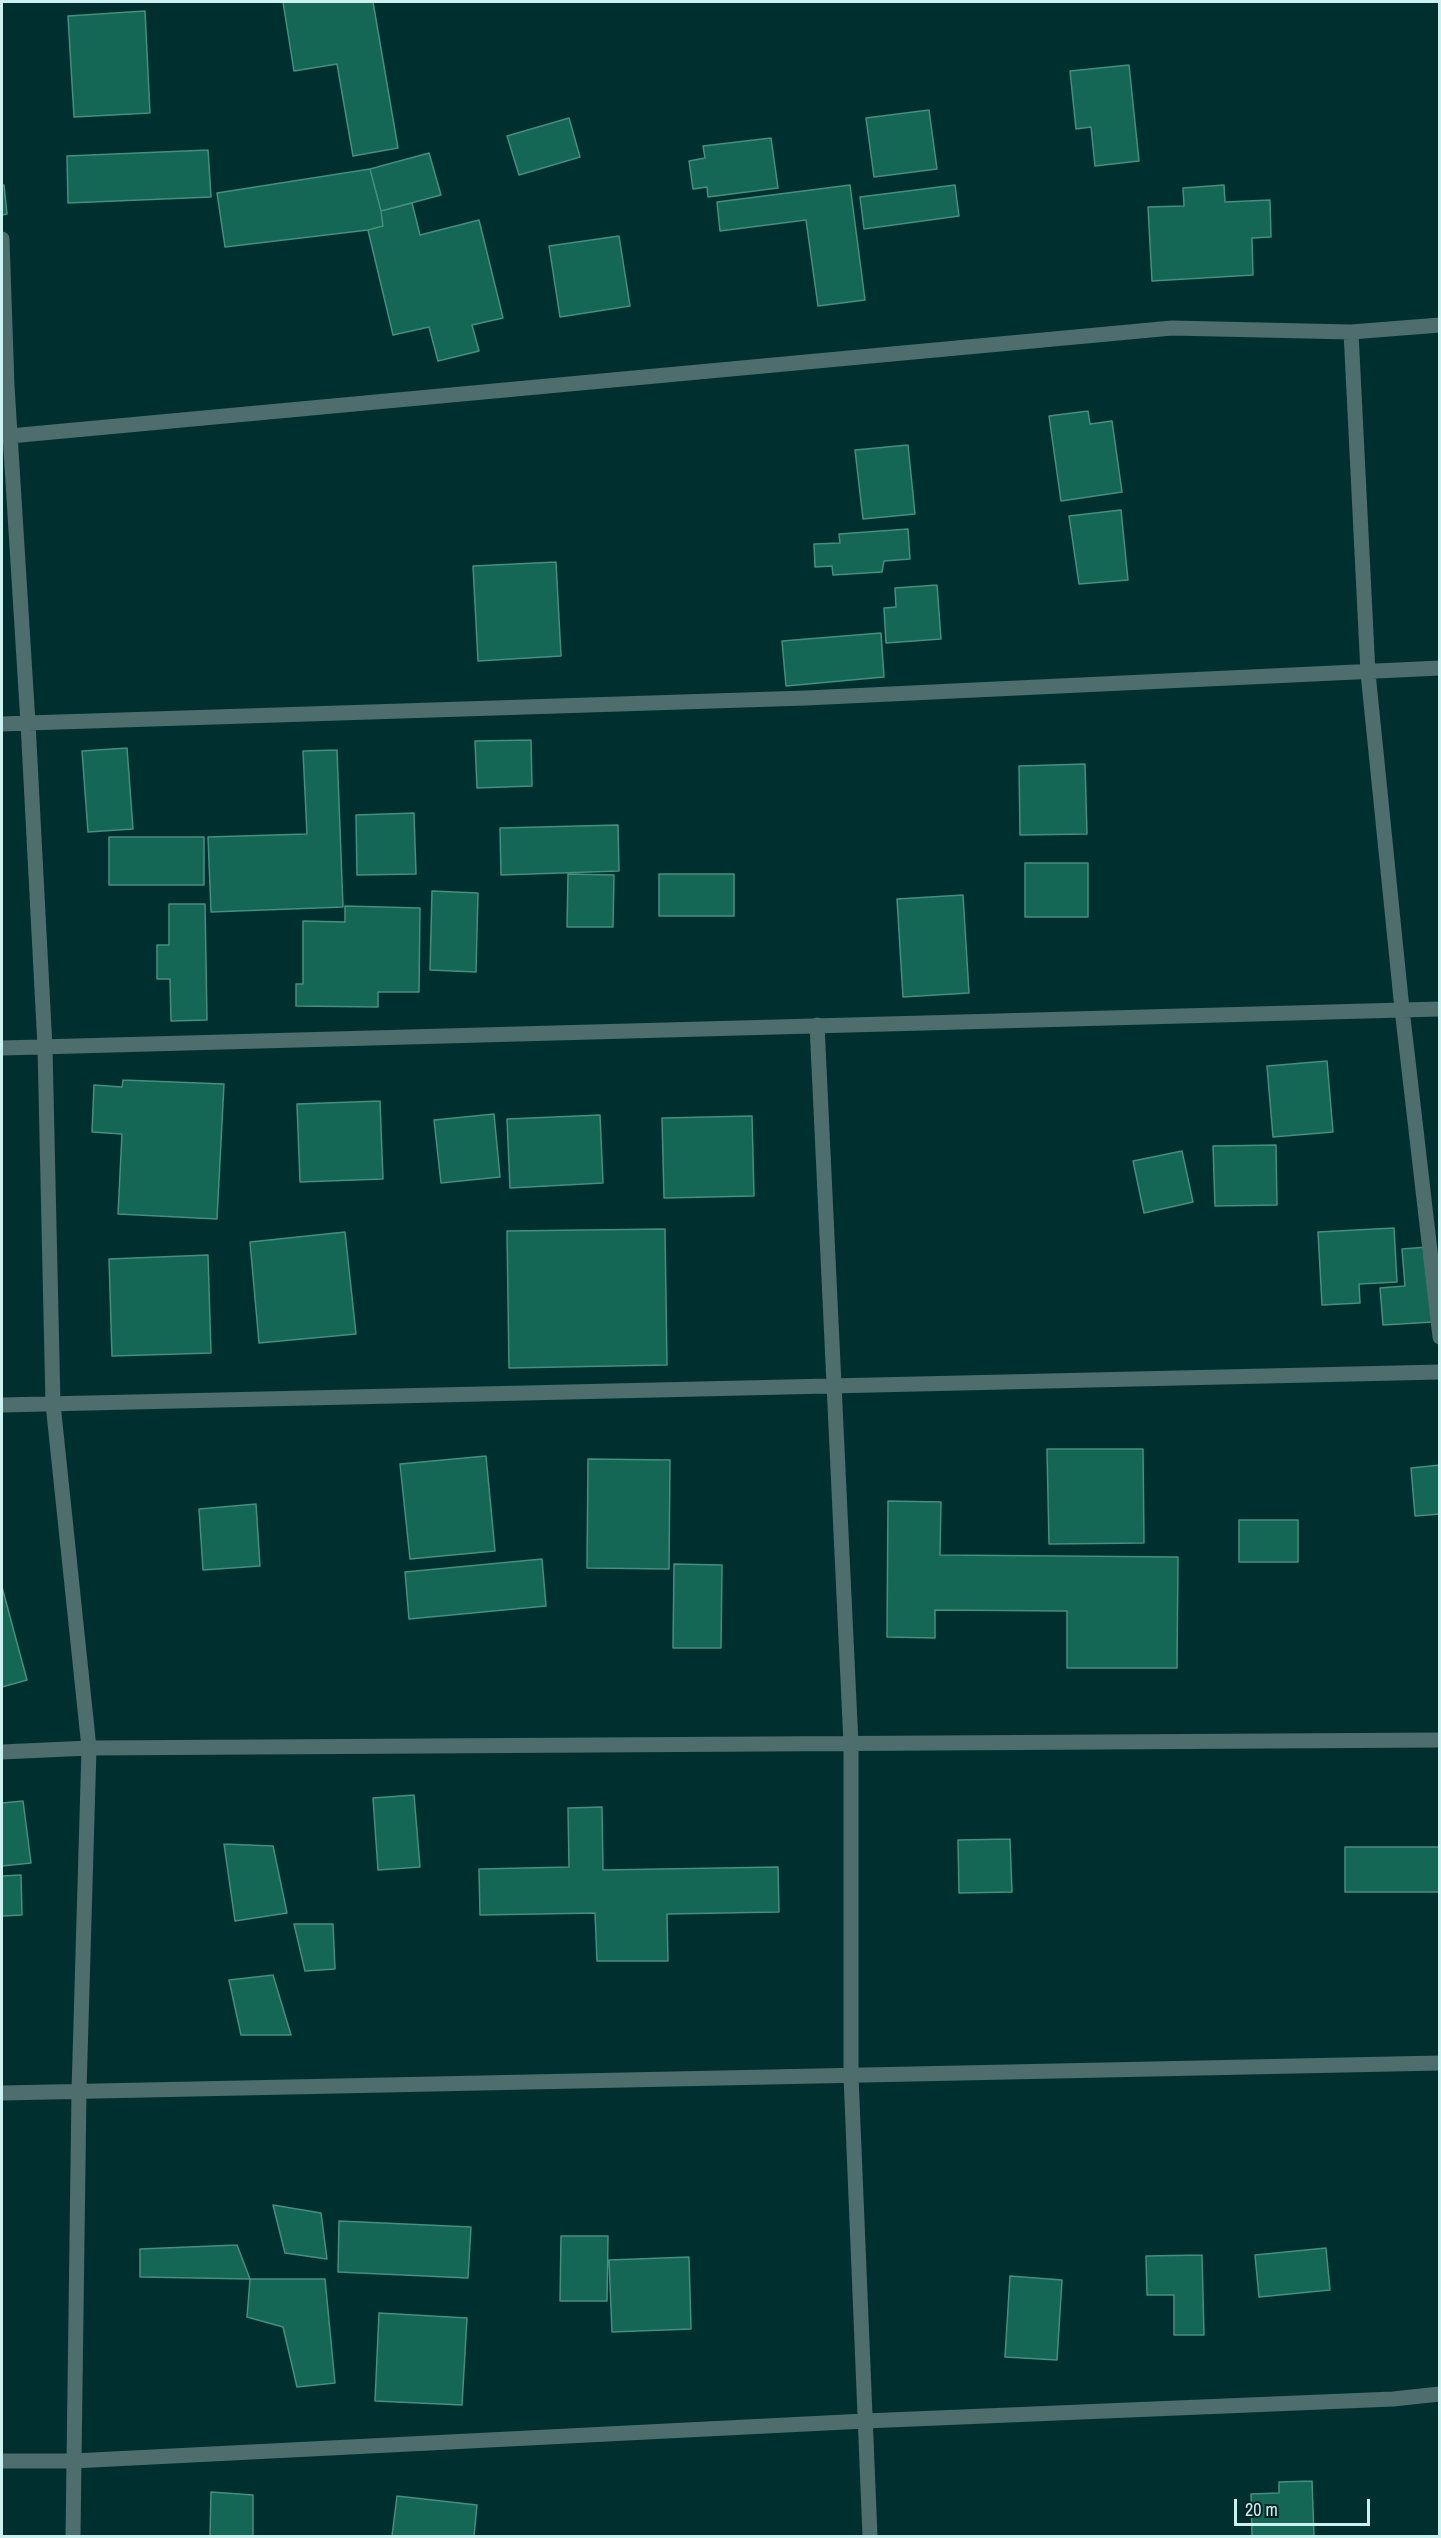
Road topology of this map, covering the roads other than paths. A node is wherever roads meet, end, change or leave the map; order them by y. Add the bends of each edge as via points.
1 (2, 239) edge
2 (1440, 325) edge
3 (1351, 332) junction
4 (4, 386) edge
5 (10, 436) junction
6 (1440, 668) edge
7 (1368, 673) junction
8 (28, 723) junction
9 (2, 724) edge
10 (1402, 1009) junction
11 (1440, 1009) edge
12 (817, 1025) junction
13 (45, 1047) junction
14 (2, 1048) edge
15 (1440, 1337) edge
16 (1440, 1372) edge
17 (835, 1387) junction
18 (53, 1404) junction
19 (2, 1405) edge
20 (1440, 1740) edge
21 (851, 1744) junction
22 (89, 1748) junction
23 (2, 1752) edge
24 (1440, 2063) edge
25 (851, 2076) junction
26 (79, 2091) junction
27 (2, 2093) edge
28 (1440, 2394) edge
29 (865, 2421) junction
30 (2, 2461) edge
31 (73, 2461) junction
32 (73, 2536) edge
33 (870, 2536) edge

1 - 4 street
2 - 3 street
3 - 5 street via 1172,327
3 - 7 street
4 - 5 street
5 - 8 street
6 - 7 street
7 - 8 street via 818,697
7 - 10 street
8 - 9 street
8 - 13 street
10 - 11 street
10 - 12 street
10 - 15 street
12 - 13 street
12 - 17 street
13 - 14 street
13 - 18 street
16 - 17 street
17 - 18 street
17 - 21 street
18 - 19 street
18 - 22 street
20 - 21 street
21 - 22 street
21 - 25 street
22 - 23 street
22 - 26 street
24 - 25 street
25 - 26 street
25 - 29 street
26 - 27 street
26 - 31 street
28 - 29 street
29 - 31 street
29 - 33 street
30 - 31 street
31 - 32 street

